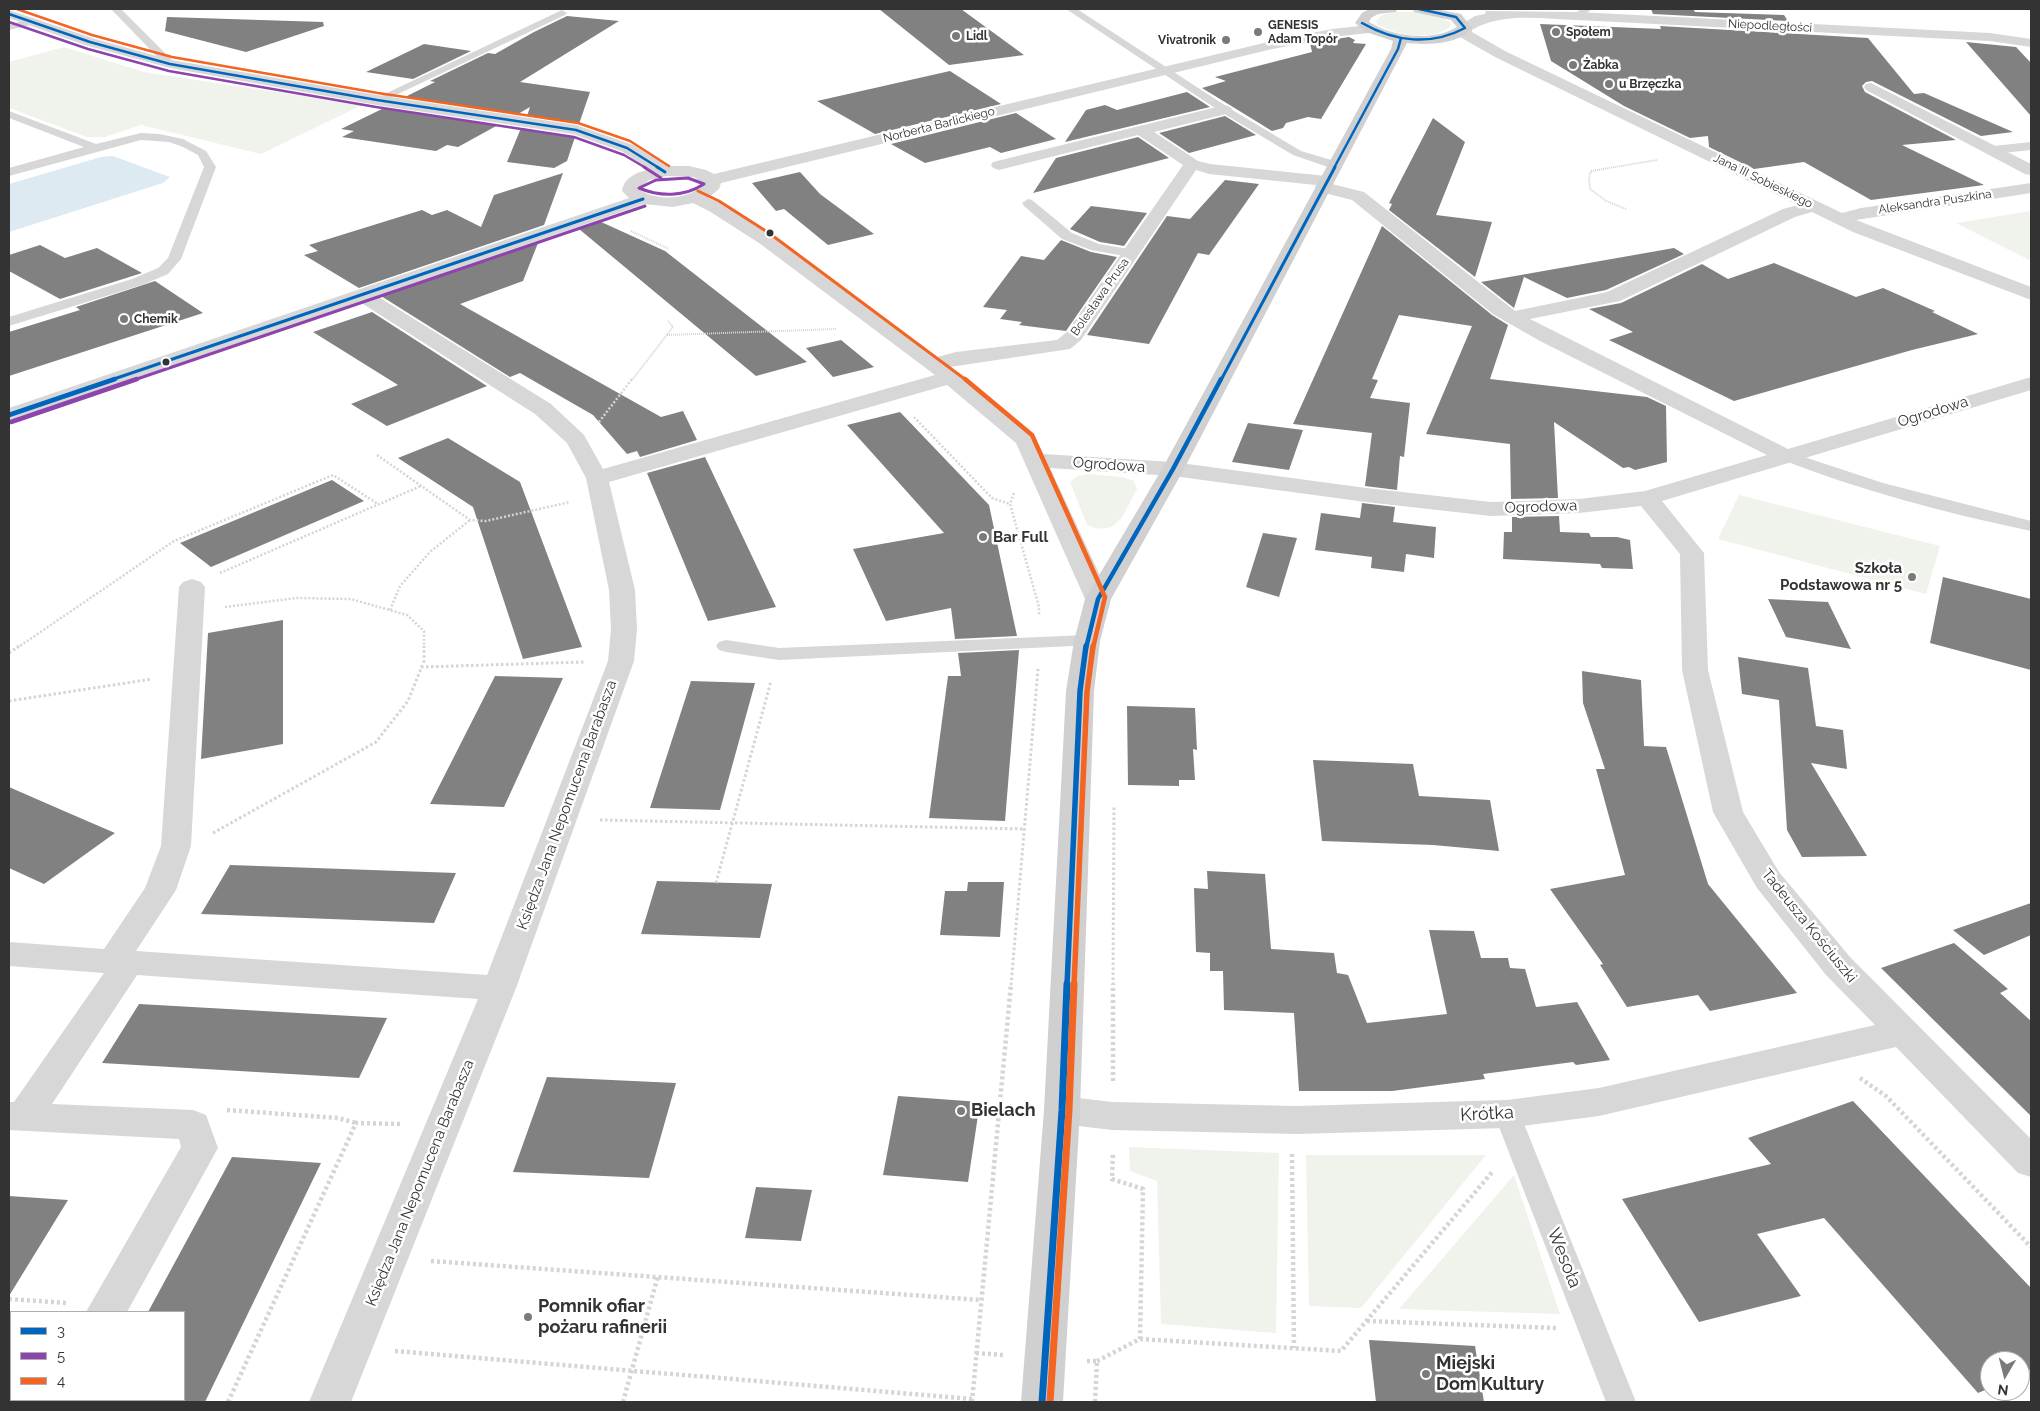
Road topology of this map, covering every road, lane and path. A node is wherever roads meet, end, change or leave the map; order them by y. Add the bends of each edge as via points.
1 (116, 9) edge
2 (1070, 9) edge
3 (1391, 9) edge
4 (1419, 9) edge
5 (1460, 9) edge
6 (2024, 9) edge
7 (2031, 10) edge
8 (1442, 12) junction
9 (1582, 12) edge
10 (562, 13) dead end
11 (9, 14) edge
12 (1482, 14) junction
13 (1508, 15) junction
14 (32, 22) junction
15 (9, 27) edge
16 (1465, 28) junction
17 (1369, 29) junction
18 (1401, 38) junction
19 (1426, 39) junction
20 (2031, 43) edge
21 (1500, 54) junction
22 (170, 64) junction
23 (1166, 70) junction
24 (1871, 87) dead end
25 (377, 100) junction
26 (1225, 110) junction
27 (9, 114) edge
28 (1141, 130) junction
29 (2031, 146) edge
30 (94, 147) junction
31 (1994, 150) junction
32 (1192, 164) junction
33 (999, 165) dead end
34 (2031, 170) edge
35 (9, 172) edge
36 (665, 172) junction
37 (1328, 178) junction
38 (712, 180) junction
39 (2031, 188) edge
40 (695, 198) junction
41 (643, 199) junction
42 (1028, 203) dead end
43 (1813, 206) junction
44 (1839, 218) junction
45 (626, 230) dead end
46 (669, 249) dead end
47 (1130, 253) junction
48 (2031, 294) edge
49 (363, 295) junction
50 (1512, 317) junction
51 (668, 321) dead end
52 (9, 322) edge
53 (840, 329) dead end
54 (667, 335) junction
55 (942, 371) junction
56 (2031, 383) edge
57 (909, 412) dead end
58 (9, 414) edge
59 (594, 429) dead end
60 (377, 455) dead end
61 (1786, 456) junction
62 (1036, 460) junction
63 (1173, 469) junction
64 (421, 486) junction
65 (584, 486) junction
66 (1015, 490) dead end
67 (1647, 498) junction
68 (378, 504) junction
69 (1010, 504) junction
70 (470, 520) junction
71 (2031, 526) edge
72 (1098, 599) junction
73 (191, 600) junction
74 (390, 610) junction
75 (1087, 641) junction
76 (1038, 643) junction
77 (726, 646) dead end
78 (9, 653) edge
79 (778, 654) junction
80 (587, 662) dead end
81 (421, 667) junction
82 (187, 674) junction
83 (9, 702) edge
84 (592, 820) dead end
85 (733, 822) junction
86 (1026, 829) junction
87 (173, 856) junction
88 (716, 883) dead end
89 (9, 954) edge
90 (120, 962) junction
91 (499, 988) junction
92 (1903, 1032) junction
93 (1114, 1063) dead end
94 (1858, 1077) dead end
95 (1062, 1110) junction
96 (16, 1116) edge
97 (405, 1116) dead end
98 (1112, 1116) junction
99 (1512, 1128) junction
100 (1292, 1143) dead end
101 (2031, 1162) edge
102 (2031, 1247) edge
103 (426, 1261) dead end
104 (658, 1276) junction
105 (9, 1299) edge
106 (981, 1300) junction
107 (108, 1309) edge
108 (1366, 1321) junction
109 (1592, 1330) junction
110 (1140, 1339) junction
111 (1294, 1348) junction
112 (391, 1351) dead end
113 (1096, 1362) dead end
114 (632, 1370) junction
115 (2031, 1372) edge
116 (2031, 1380) edge
117 (972, 1401) edge
118 (228, 1402) edge
119 (330, 1402) edge
120 (623, 1402) edge
121 (1042, 1402) edge
122 (1621, 1402) edge

1 - 22 lane
2 - 23 lane
3 - 17 street via 1363,17 1362,23
4 - 8 street
5 - 12 street
6 - 7 path
8 - 12 street, Niepodległości
8 - 16 street via 1456,17
9 - 13 street, Niepodległości
9 - 20 street, Niepodległości via 1990,37
10 - 25 lane
11 - 14 street
12 - 13 street, Niepodległości
13 - 16 street, Niepodległości via 1480,19
14 - 15 lane
14 - 22 street
16 - 19 street via 1450,36
16 - 21 street, Jana III Sobieskiego via 1465,34
17 - 18 street
17 - 23 street, Norberta Barlickiego via 1332,33
18 - 19 street
18 - 37 street
19 - 21 street, Jana III Sobieskiego via 1450,41
21 - 43 street, Jana III Sobieskiego
22 - 25 street
23 - 26 lane
23 - 38 street, Norberta Barlickiego
24 - 31 street
25 - 36 street via 576,130 626,148
26 - 28 street
26 - 37 lane via 1297,153
27 - 30 lane
28 - 32 street
28 - 33 street
29 - 31 lane
30 - 35 lane
30 - 52 lane via 150,136 193,146 204,155 210,167 174,259 163,271 137,282
31 - 34 street
32 - 37 street via 1227,171
32 - 47 street, Bolesława Prusa
36 - 38 street via 689,171
36 - 41 street via 642,177 630,186 630,191
37 - 50 street via 1358,196
37 - 63 street
38 - 40 street via 710,190
39 - 44 street, Aleksandra Puszkina
40 - 41 street via 668,202
40 - 55 street via 715,207 765,240
41 - 49 street
42 - 47 lane via 1067,236 1096,247
43 - 44 street, Jana III Sobieskiego
43 - 50 street via 1789,213 1613,297
44 - 48 street, Jana III Sobieskiego
45 - 46 path
47 - 55 street, Bolesława Prusa via 1074,336 1063,345 956,358
49 - 58 street
49 - 65 street, Księdza Jana Nepomucena Barabasza via 543,409 576,440
50 - 61 street
51 - 54 path via 673,327
53 - 54 path
54 - 59 path
55 - 62 street via 1026,440
55 - 65 street, Bolesława Prusa
56 - 61 street, Ogrodowa
57 - 69 path via 992,498
60 - 64 path
61 - 67 street, Ogrodowa
61 - 71 lane via 1832,474
62 - 63 street, Ogrodowa
62 - 72 street
63 - 67 street, Ogrodowa via 1491,509 1579,506
63 - 72 street
64 - 68 path
64 - 70 path
65 - 70 path via 573,501 486,521
65 - 91 street, Księdza Jana Nepomucena Barabasza via 622,590 624,629 621,660
66 - 69 path
67 - 92 street, Tadeusza Kościuszki via 1692,553 1695,670 1728,812 1768,880 1838,966
68 - 73 path via 201,581
68 - 78 path via 333,475 174,540
69 - 76 path via 1039,607
70 - 74 path via 430,552 400,586
72 - 75 street
73 - 74 path via 351,599
73 - 82 street
74 - 81 path via 407,615 424,632
75 - 76 lane
75 - 95 street via 1080,691
76 - 79 lane
76 - 86 path via 1038,690
77 - 79 lane
79 - 85 path
80 - 81 path
81 - 87 path via 408,701 376,742
82 - 83 path
82 - 87 street
84 - 85 path
85 - 86 path
85 - 88 path
86 - 106 path
87 - 90 street via 160,890
89 - 90 street
90 - 91 street
90 - 96 street
91 - 119 street, Księdza Jana Nepomucena Barabasza
92 - 99 street, Krótka via 1599,1102
92 - 101 street, Tadeusza Kościuszki
93 - 98 path
94 - 102 path via 1886,1096
95 - 98 street, Krótka
95 - 121 street
96 - 107 street via 193,1125 200,1148
97 - 118 path via 402,1125 356,1123
98 - 99 street, Krótka
98 - 110 path via 1112,1179 1143,1189
99 - 108 path
99 - 109 lane, Wesoła
100 - 111 path
103 - 104 path
104 - 106 path
104 - 114 path
105 - 107 path
106 - 117 path
108 - 109 path
108 - 111 path via 1341,1352
109 - 122 lane, Wesoła
110 - 111 path
110 - 113 path
112 - 114 path
114 - 117 path
114 - 120 path
115 - 116 path via 2027,1372

